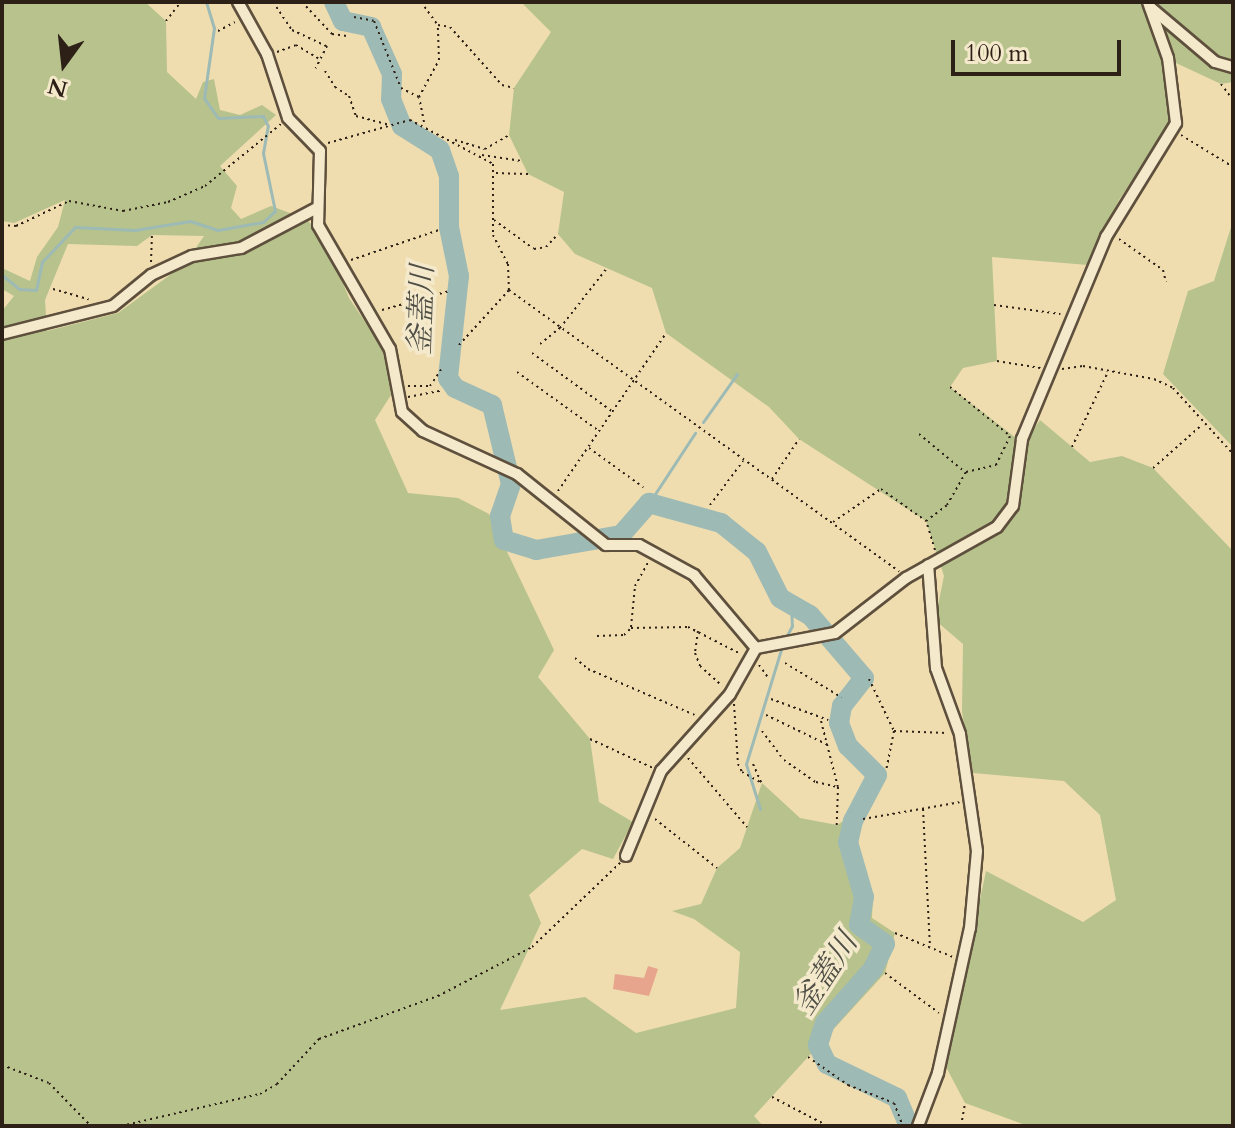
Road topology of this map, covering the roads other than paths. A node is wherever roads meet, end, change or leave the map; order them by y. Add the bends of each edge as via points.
1 (238, 2) edge
2 (1149, 5) edge
3 (1233, 67) edge
4 (315, 209) junction
5 (2, 334) edge
6 (933, 562) junction
7 (753, 652) junction
8 (626, 856) road end
9 (918, 1126) edge

1 - 4 street via 267,54 288,118 320,151
2 - 3 street via 1215,62
2 - 6 street via 1168,58 1176,123 1106,237 1016,437 1013,506 997,527
4 - 5 street via 241,248 192,256 151,275 113,306
4 - 7 street via 351,288 390,349 395,399 423,431 517,474 606,545 639,545 694,575
6 - 7 street via 835,633
6 - 9 street via 936,668 960,734 976,891 938,1073
7 - 8 street via 730,694 661,771

